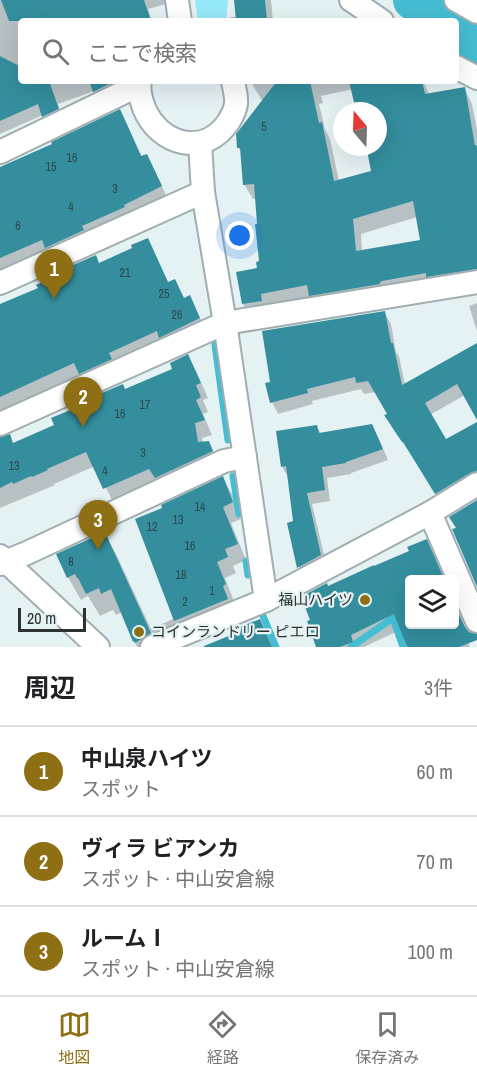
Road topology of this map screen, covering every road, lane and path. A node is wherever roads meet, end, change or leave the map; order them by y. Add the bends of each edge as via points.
1 (177, 0) edge
2 (351, 0) edge
3 (456, 0) edge
4 (477, 12) edge
5 (180, 18) edge
6 (378, 18) edge
7 (459, 69) edge
8 (477, 78) edge
9 (138, 84) edge
10 (140, 84) edge
11 (233, 84) edge
12 (200, 143) junction
13 (0, 152) edge
14 (203, 192) junction
15 (0, 282) edge
16 (477, 282) edge
17 (225, 323) junction
18 (0, 424) edge
19 (245, 457) junction
20 (477, 484) edge
21 (430, 513) junction
22 (2, 561) edge
23 (266, 600) junction
24 (477, 621) edge
25 (98, 647) edge
26 (152, 647) edge

1 - 5 street
2 - 6 street
3 - 4 street
7 - 8 street
9 - 13 street
10 - 12 street via 144,108 156,128 184,144
11 - 12 street via 233,115 224,129
12 - 14 street
14 - 15 street
14 - 17 street
16 - 17 street
17 - 18 street
17 - 19 street
19 - 22 street via 224,461
19 - 23 street
20 - 21 street
21 - 23 street
21 - 24 street
22 - 25 street
23 - 26 street

